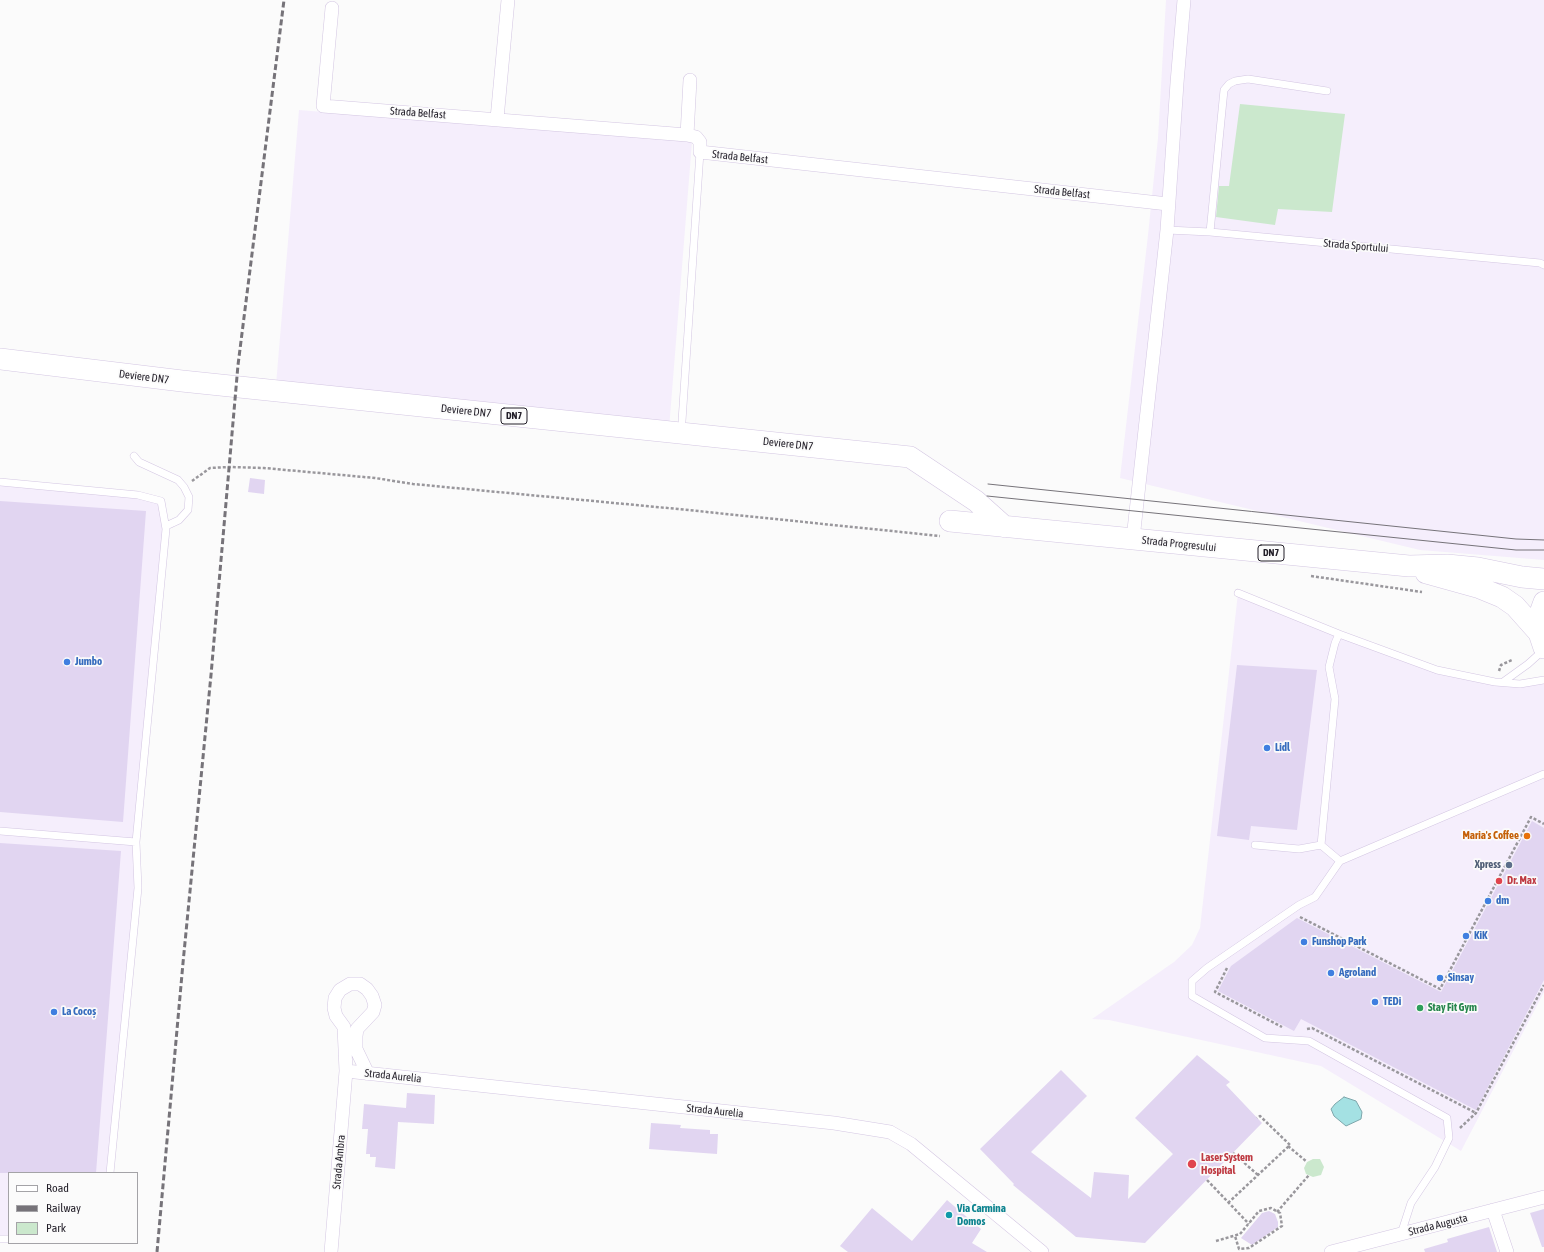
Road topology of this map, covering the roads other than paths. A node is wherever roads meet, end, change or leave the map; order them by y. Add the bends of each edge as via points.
1 (508, 0) edge
2 (1184, 0) edge
3 (332, 8) dead end
4 (690, 80) dead end
5 (1327, 91) dead end
6 (497, 119) junction
7 (687, 135) junction
8 (700, 152) junction
9 (1168, 204) junction
10 (1167, 230) junction
11 (1210, 232) junction
12 (1544, 265) edge
13 (0, 359) edge
14 (682, 421) dead end
15 (134, 456) dead end
16 (0, 482) edge
17 (166, 526) junction
18 (1005, 527) junction
19 (945, 529) road end
20 (1133, 539) junction
21 (1409, 566) junction
22 (1544, 579) edge
23 (1238, 593) dead end
24 (1544, 602) edge
25 (1339, 634) junction
26 (1541, 641) edge
27 (1544, 680) edge
28 (1503, 683) junction
29 (1544, 774) edge
30 (0, 831) edge
31 (136, 842) junction
32 (1256, 845) dead end
33 (1321, 845) junction
34 (1340, 860) junction
35 (346, 1071) junction
36 (368, 1074) junction
37 (110, 1172) edge
38 (1544, 1197) edge
39 (1493, 1210) junction
40 (1401, 1234) junction
41 (331, 1252) edge
42 (1042, 1252) edge
43 (1331, 1252) edge
44 (1507, 1252) edge

1 - 6 street
2 - 9 street
3 - 6 street, Strada Belfast via 323,106
4 - 7 street
5 - 11 lane via 1248,79 1235,81 1224,90
6 - 7 street, Strada Belfast
7 - 8 street, Strada Belfast via 696,137 700,142
8 - 9 street, Strada Belfast
8 - 14 lane
9 - 10 street
10 - 11 lane, Strada Sportului
10 - 20 street
11 - 12 lane, Strada Sportului
13 - 18 main road, Deviere DN7 / DN7 via 182,381 910,457 976,501
15 - 17 lane via 139,462 178,480 189,497 188,510 179,520
16 - 17 lane via 138,495 161,501
17 - 31 lane
18 - 19 main road, Strada Progresului / DN7
18 - 20 main road, Strada Progresului / DN7
20 - 21 main road, Strada Progresului / DN7
21 - 22 main road, Strada Progresului / DN7 via 1470,568 1522,578
21 - 26 main road, Strada Progresului / DN7 via 1502,597 1515,606
23 - 25 lane
24 - 26 main road via 1539,618
25 - 28 lane via 1437,670
25 - 33 lane via 1329,667 1335,699
26 - 28 lane via 1542,647 1538,655
27 - 28 lane via 1520,684
29 - 34 lane
30 - 31 lane
31 - 37 lane via 138,888
32 - 33 lane via 1299,849
33 - 34 lane
34 - 40 lane via 1315,897 1207,968 1192,981 1192,996 1265,1038 1309,1042 1447,1118 1449,1138 1435,1167 1411,1203
35 - 36 street, Strada Aurelia
35 - 36 street, Strada Ambra via 344,1028 336,1016 335,998 340,990 350,984 360,984 372,996 375,1005 373,1012 357,1029 356,1036 356,1049
35 - 41 street, Strada Ambra
36 - 42 street, Strada Aurelia via 890,1132 910,1144
38 - 39 street, Strada Augusta
39 - 40 street, Strada Augusta
39 - 44 street
40 - 43 street, Strada Augusta

